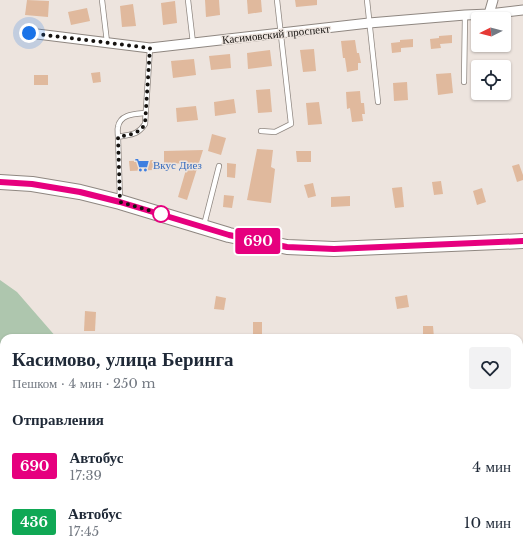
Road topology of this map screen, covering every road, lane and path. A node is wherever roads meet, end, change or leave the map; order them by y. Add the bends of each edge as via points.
1 (102, 0) edge
2 (188, 0) edge
3 (277, 0) edge
4 (367, 0) edge
5 (493, 0) edge
6 (523, 10) edge
7 (490, 12) edge
8 (506, 12) edge
9 (465, 15) junction
10 (471, 15) edge
11 (369, 24) junction
12 (29, 33) dead end
13 (280, 33) junction
14 (107, 42) junction
15 (194, 43) junction
16 (150, 48) junction
17 (464, 82) dead end
18 (378, 102) dead end
19 (145, 112) junction
20 (261, 131) dead end
21 (118, 137) junction
22 (219, 166) dead end
23 (0, 182) edge
24 (120, 202) junction
25 (203, 228) junction
26 (523, 241) edge

1 - 14 lane
2 - 15 lane
3 - 13 lane
4 - 11 lane
5 - 7 street
6 - 8 street, Касимовский проспект
9 - 10 street, Касимовский проспект
9 - 11 street, Касимовский проспект
9 - 17 lane
11 - 13 street, Касимовский проспект
11 - 18 lane
12 - 14 street, Касимовский проспект
13 - 15 street, Касимовский проспект
13 - 20 lane via 291,124 275,132
14 - 16 street, Касимовский проспект
15 - 16 street, Касимовский проспект
16 - 19 lane
19 - 21 lane via 127,116 120,121
19 - 21 lane via 145,124 141,130
21 - 24 lane
22 - 25 lane
23 - 24 main road via 53,187
24 - 25 main road
25 - 26 main road via 287,247 334,249

